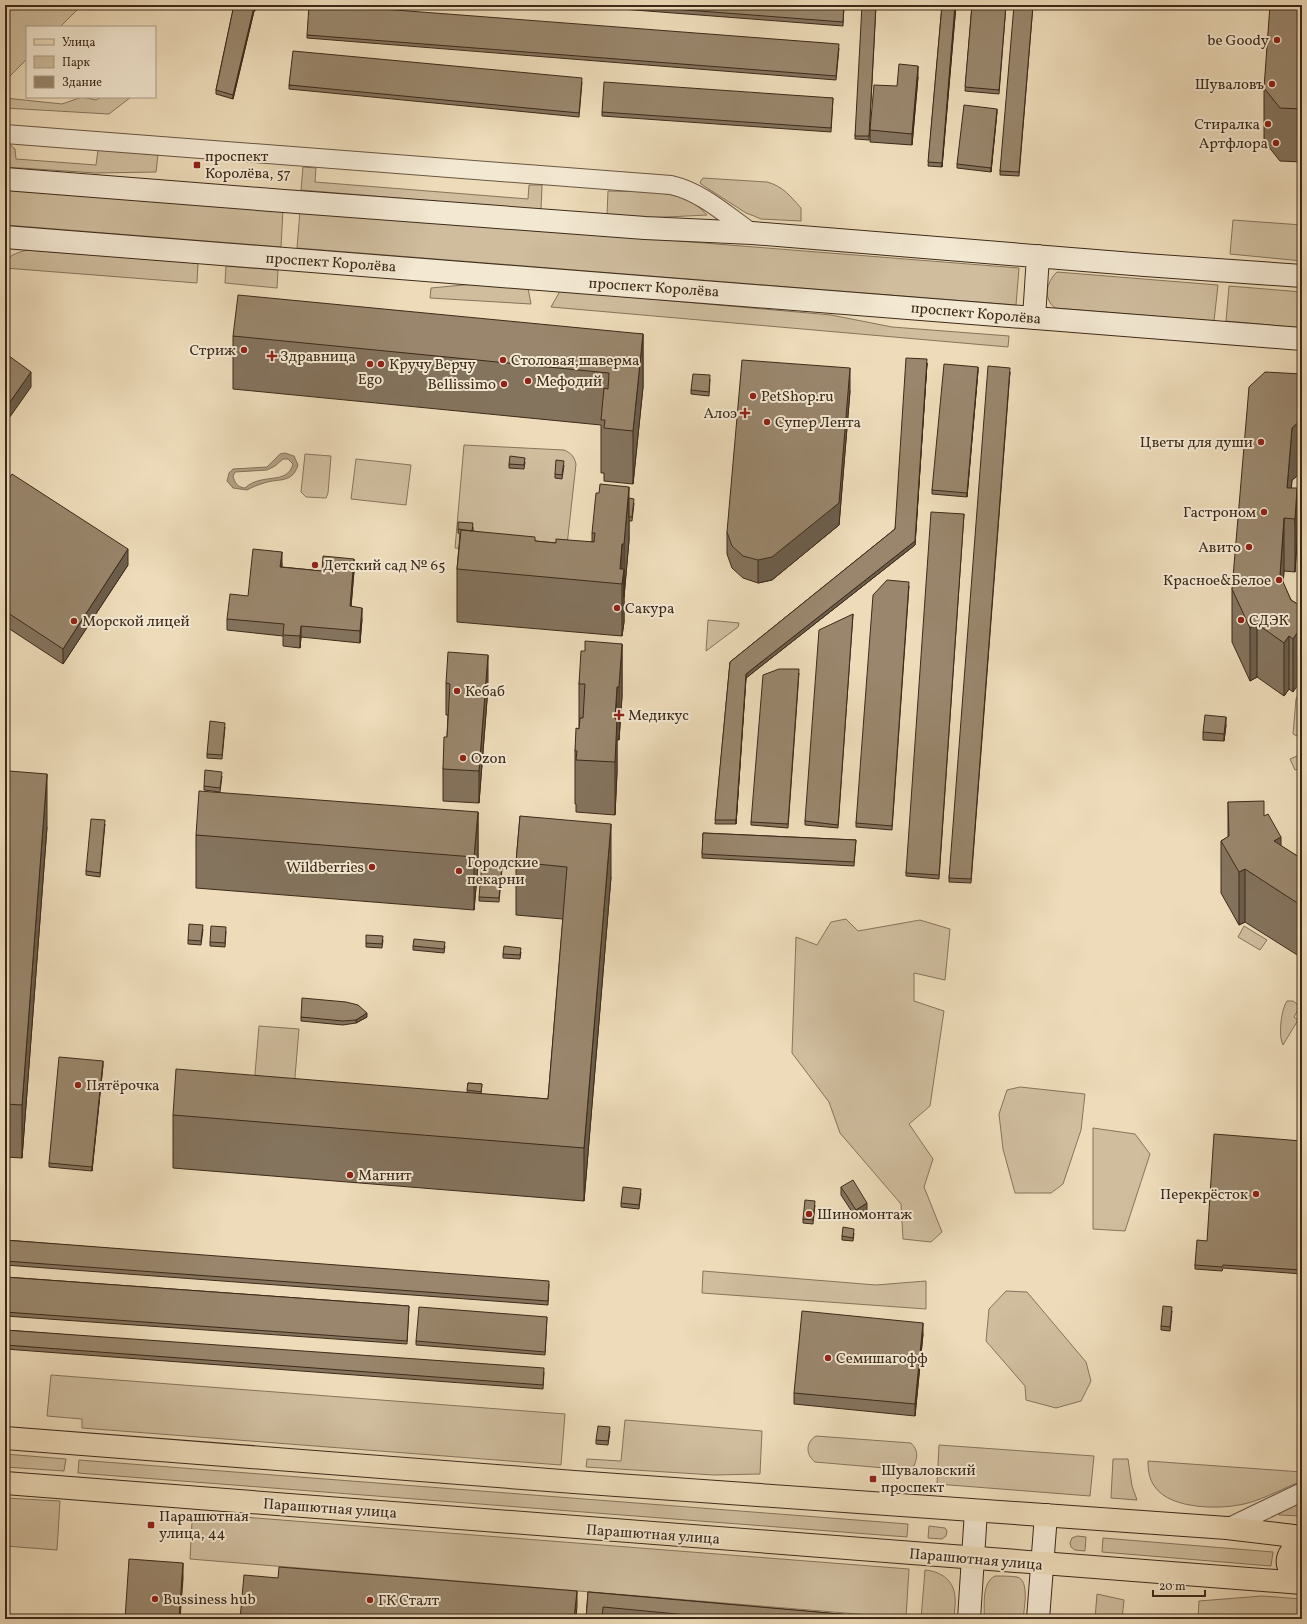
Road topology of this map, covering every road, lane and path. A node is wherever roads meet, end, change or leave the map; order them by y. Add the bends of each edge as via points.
1 (5, 134) edge
2 (5, 179) edge
3 (752, 233) junction
4 (5, 237) edge
5 (1038, 256) junction
6 (1302, 276) edge
7 (1034, 318) junction
8 (1302, 339) edge
9 (5, 1438) edge
10 (5, 1483) edge
11 (1302, 1492) edge
12 (976, 1510) junction
13 (1046, 1515) junction
14 (1227, 1528) junction
15 (1302, 1537) edge
16 (1302, 1541) edge
17 (973, 1559) junction
18 (1042, 1564) junction
19 (1302, 1583) edge
20 (969, 1619) edge
21 (1038, 1619) edge

1 - 3 street via 671,185 696,194
2 - 3 street via 605,225
3 - 5 street
4 - 7 street, проспект Королёва
5 - 6 street
5 - 7 street
7 - 8 street, проспект Королёва
9 - 12 main road via 582,1483
10 - 17 main road, Парашютная улица
11 - 14 street
12 - 13 main road
12 - 17 street
13 - 14 main road
13 - 18 street
14 - 15 main road
16 - 19 main road via 1289,1553 1286,1561
17 - 18 main road, Парашютная улица
17 - 20 street
18 - 19 main road, Парашютная улица
18 - 21 street

